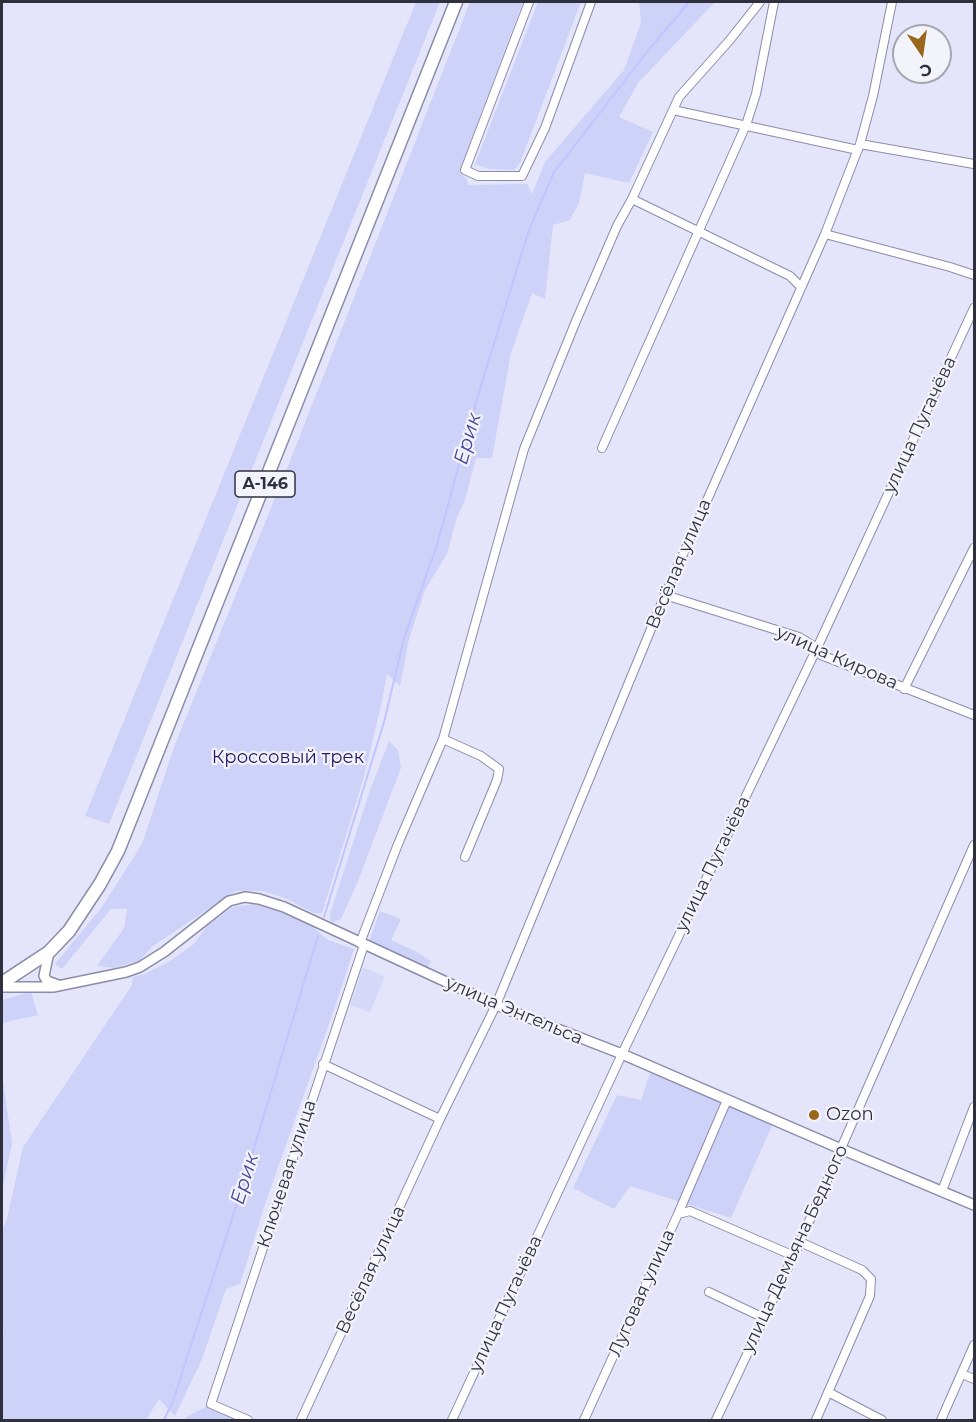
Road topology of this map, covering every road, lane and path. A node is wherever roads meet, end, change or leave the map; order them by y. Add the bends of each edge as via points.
1 (456, 2) edge
2 (529, 2) edge
3 (591, 2) edge
4 (760, 2) edge
5 (774, 2) edge
6 (892, 2) edge
7 (673, 110) junction
8 (746, 125) junction
9 (859, 147) junction
10 (975, 164) edge
11 (632, 199) junction
12 (698, 232) junction
13 (825, 234) junction
14 (975, 275) edge
15 (801, 286) junction
16 (975, 308) edge
17 (602, 448) dead end
18 (975, 548) edge
19 (665, 595) junction
20 (817, 648) junction
21 (904, 689) junction
22 (974, 713) edge
23 (443, 739) junction
24 (975, 845) edge
25 (465, 857) dead end
26 (362, 944) junction
27 (49, 952) junction
28 (2, 985) edge
29 (63, 986) junction
30 (495, 1005) junction
31 (622, 1054) junction
32 (323, 1064) junction
33 (727, 1100) junction
34 (975, 1107) edge
35 (440, 1119) junction
36 (841, 1149) junction
37 (942, 1191) junction
38 (975, 1204) edge
39 (678, 1214) junction
40 (800, 1242) junction
41 (794, 1256) junction
42 (708, 1292) dead end
43 (764, 1318) junction
44 (975, 1345) edge
45 (962, 1374) junction
46 (975, 1379) edge
47 (828, 1392) junction
48 (248, 1420) edge
49 (301, 1420) edge
50 (452, 1420) edge
51 (584, 1420) edge
52 (716, 1420) edge
53 (816, 1420) edge
54 (882, 1420) edge
55 (941, 1420) edge

1 - 27 highway, А-146 via 118,851 69,931
2 - 3 street via 465,170 478,176 522,176 545,128
4 - 7 street, Ключевая улица via 679,97
5 - 8 street
6 - 9 street, Весёлая улица
7 - 8 street
7 - 11 street, Ключевая улица
8 - 9 street
8 - 12 street
9 - 10 street
9 - 13 street, Весёлая улица
11 - 12 street
11 - 23 street, Ключевая улица via 617,226 524,449
12 - 15 street via 790,276
12 - 17 street
13 - 14 street
13 - 15 street, Весёлая улица
15 - 19 street, Весёлая улица
16 - 20 street, улица Пугачёва
18 - 21 street
19 - 20 street, улица Кирова via 799,637
19 - 30 street, Весёлая улица
20 - 21 street, улица Кирова via 821,655
20 - 31 street, улица Пугачёва
21 - 22 street, улица Кирова
23 - 25 street via 499,769
23 - 26 street, Ключевая улица via 398,844
24 - 36 street, улица Демьяна Бедного
26 - 29 street, улица Энгельса via 284,907 245,897 229,901 140,967
26 - 30 street, улица Энгельса
26 - 32 street, Ключевая улица
27 - 28 highway, А-146
27 - 29 street via 44,976 47,981
28 - 29 street, улица Энгельса
30 - 31 street, улица Энгельса
30 - 35 street, Весёлая улица
31 - 33 street, улица Энгельса
31 - 50 street, улица Пугачёва
32 - 35 street
32 - 48 street, Ключевая улица via 211,1404
33 - 36 street, улица Энгельса
33 - 39 street
34 - 37 street
35 - 49 street, Весёлая улица
36 - 37 street, улица Энгельса
36 - 40 street, улица Демьяна Бедного
37 - 38 street, улица Энгельса
39 - 41 street, Луговая улица via 690,1211
39 - 51 street, Луговая улица
40 - 41 street, улица Демьяна Бедного
40 - 47 street via 862,1270 871,1279 870,1296
41 - 43 street, улица Демьяна Бедного
42 - 43 street
43 - 52 street, улица Демьяна Бедного
44 - 45 street
45 - 46 street
45 - 55 street
47 - 53 street
47 - 54 street

